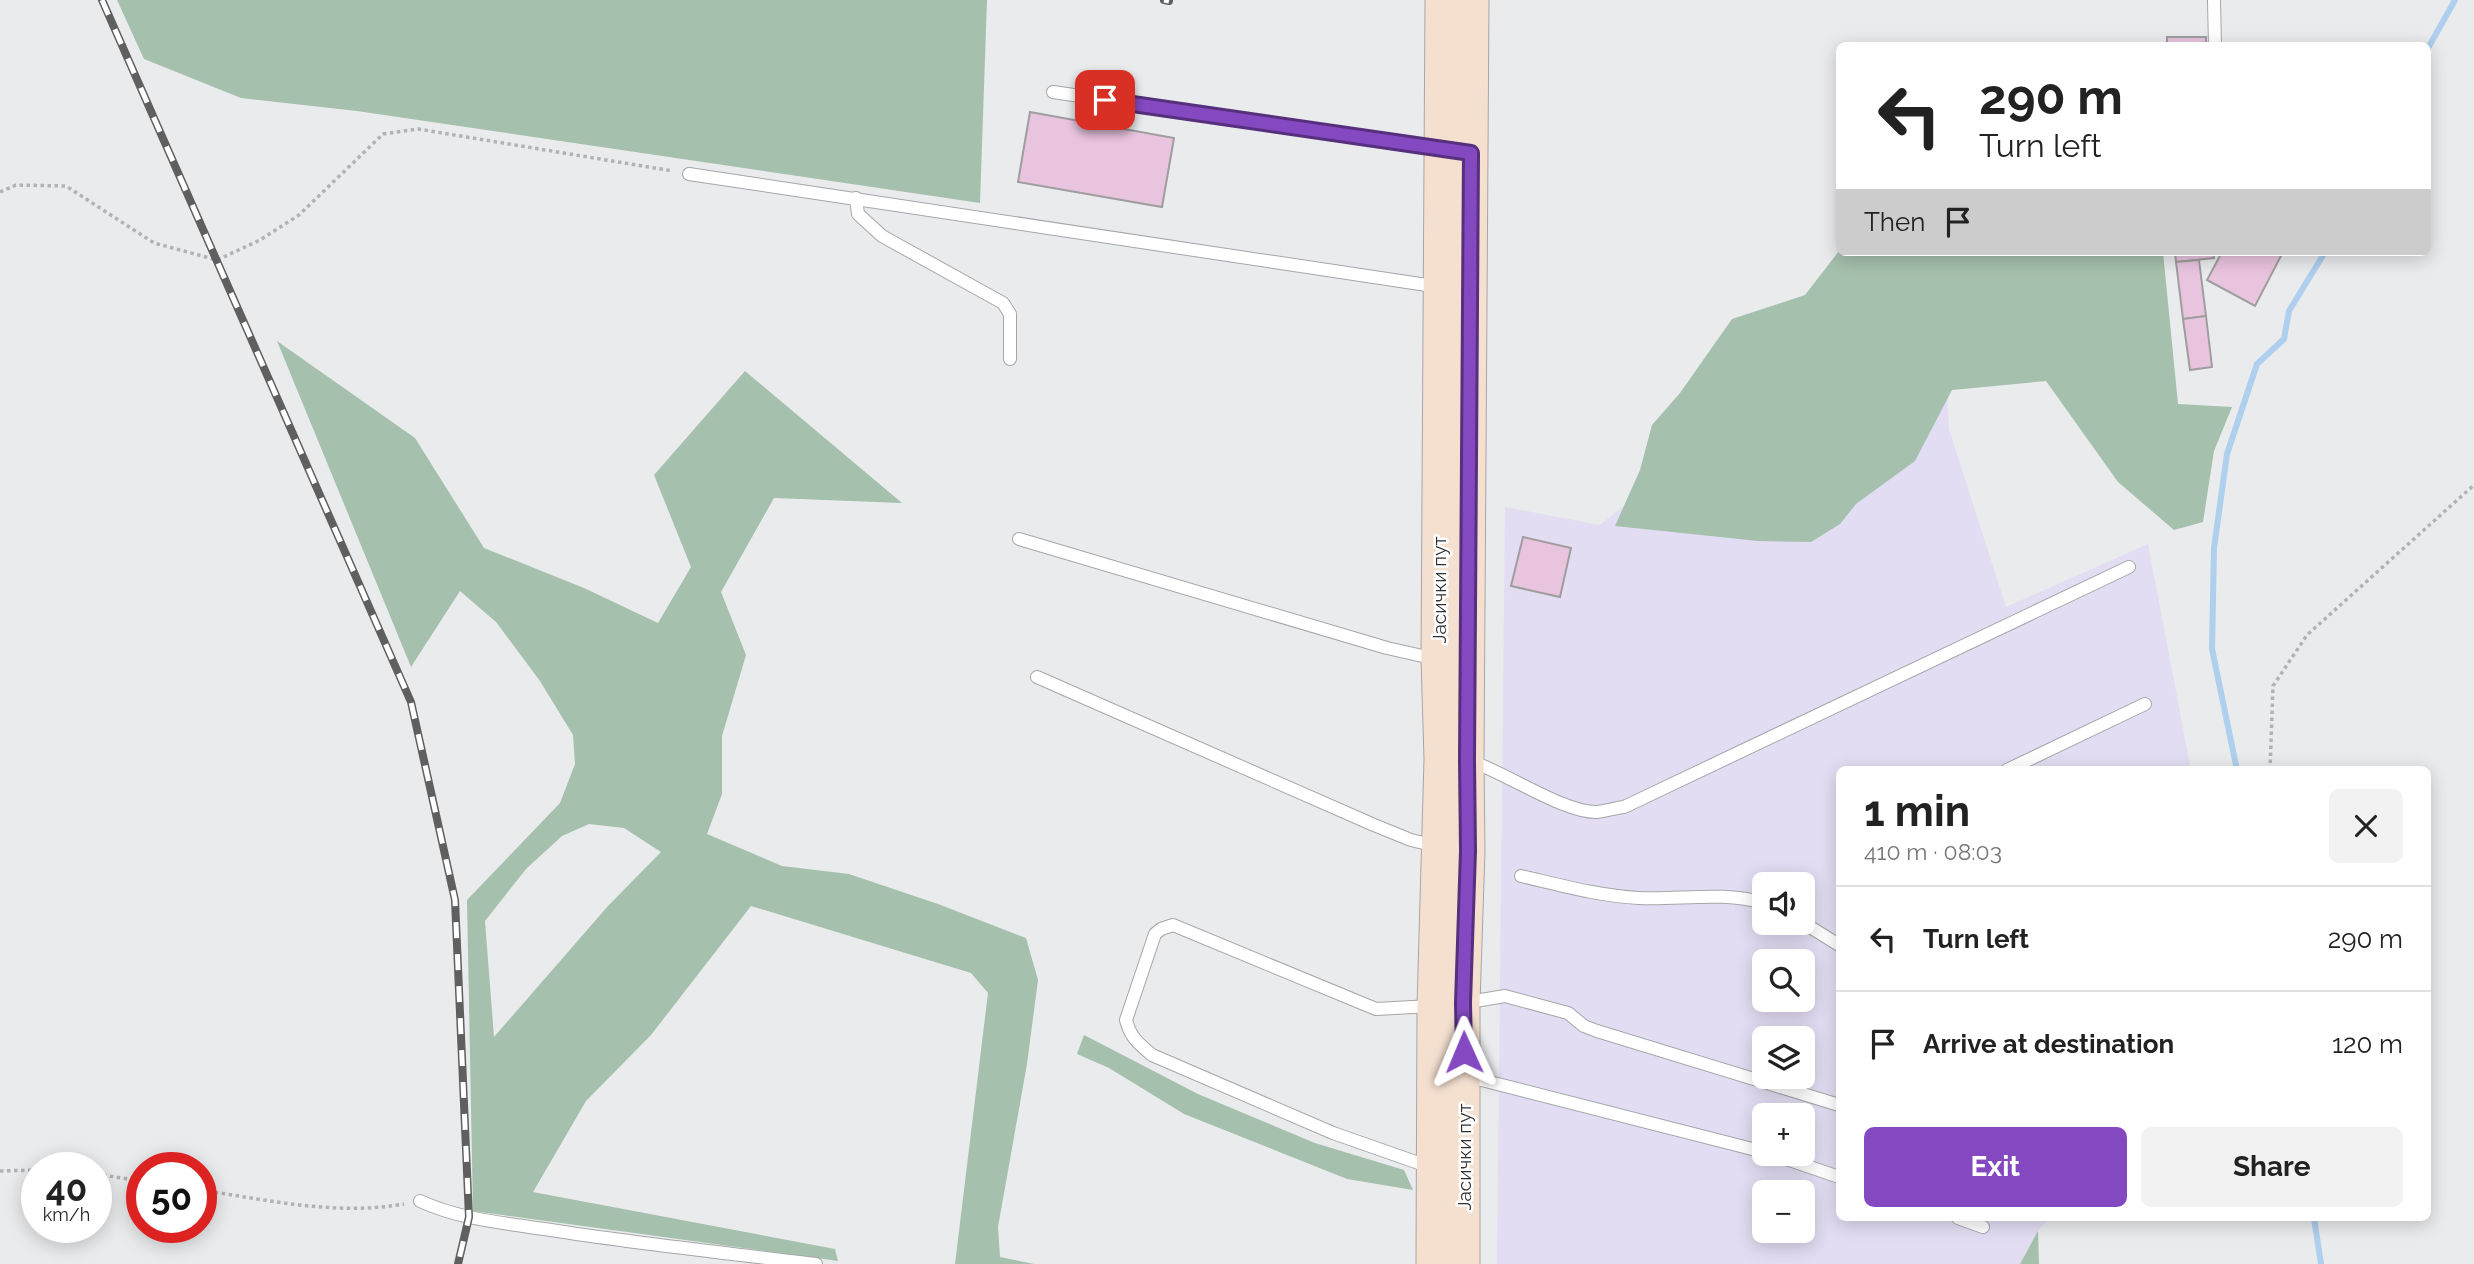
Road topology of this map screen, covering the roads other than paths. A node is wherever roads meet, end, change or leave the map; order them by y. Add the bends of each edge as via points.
1 (1442, 0) edge
2 (1472, 0) edge
3 (2214, 0) edge
4 (2215, 42) edge
5 (1053, 92) dead end
6 (1456, 151) junction
7 (689, 174) road end
8 (856, 198) junction
9 (1456, 290) junction
10 (1010, 359) dead end
11 (1019, 539) dead end
12 (2129, 567) dead end
13 (1453, 660) junction
14 (1037, 677) dead end
15 (2145, 704) dead end
16 (1454, 759) junction
17 (2015, 766) edge
18 (1453, 849) junction
19 (1521, 876) dead end
20 (1752, 901) edge
21 (1815, 930) edge
22 (1836, 942) edge
23 (1448, 1005) junction
24 (1464, 1076) junction
25 (1836, 1104) edge
26 (1752, 1149) edge
27 (1806, 1166) edge
28 (1449, 1171) junction
29 (1836, 1176) edge
30 (421, 1201) road end
31 (1966, 1221) edge
32 (1983, 1227) dead end
33 (816, 1264) edge
34 (1433, 1264) edge
35 (1463, 1264) edge

1 - 6 main road, Јасички пут
2 - 6 main road, Јасички пут
3 - 4 lane
5 - 6 lane
6 - 9 main road, Јасички пут
7 - 8 lane
8 - 9 lane
8 - 10 lane via 858,214 882,236 1003,303 1010,314
9 - 13 main road, Јасички пут
11 - 13 lane via 1387,648
12 - 16 lane via 1624,807 1596,812 1571,807 1487,766
13 - 16 main road, Јасички пут
14 - 18 lane via 1374,825 1411,840
15 - 17 lane
16 - 18 main road, Јасички пут
18 - 23 main road, Јасички пут
19 - 20 lane via 1613,895 1725,896
21 - 22 lane
23 - 24 main road, Јасички пут
23 - 25 lane via 1505,996 1568,1013 1597,1031
23 - 28 main road, Јасички пут
23 - 28 lane via 1376,1009 1173,925 1155,934 1126,1020 1135,1041 1153,1055 1333,1133
24 - 26 lane
24 - 28 main road, Јасички пут
27 - 29 lane
28 - 34 main road, Јасички пут
28 - 35 main road, Јасички пут
30 - 33 lane via 469,1217
31 - 32 lane

